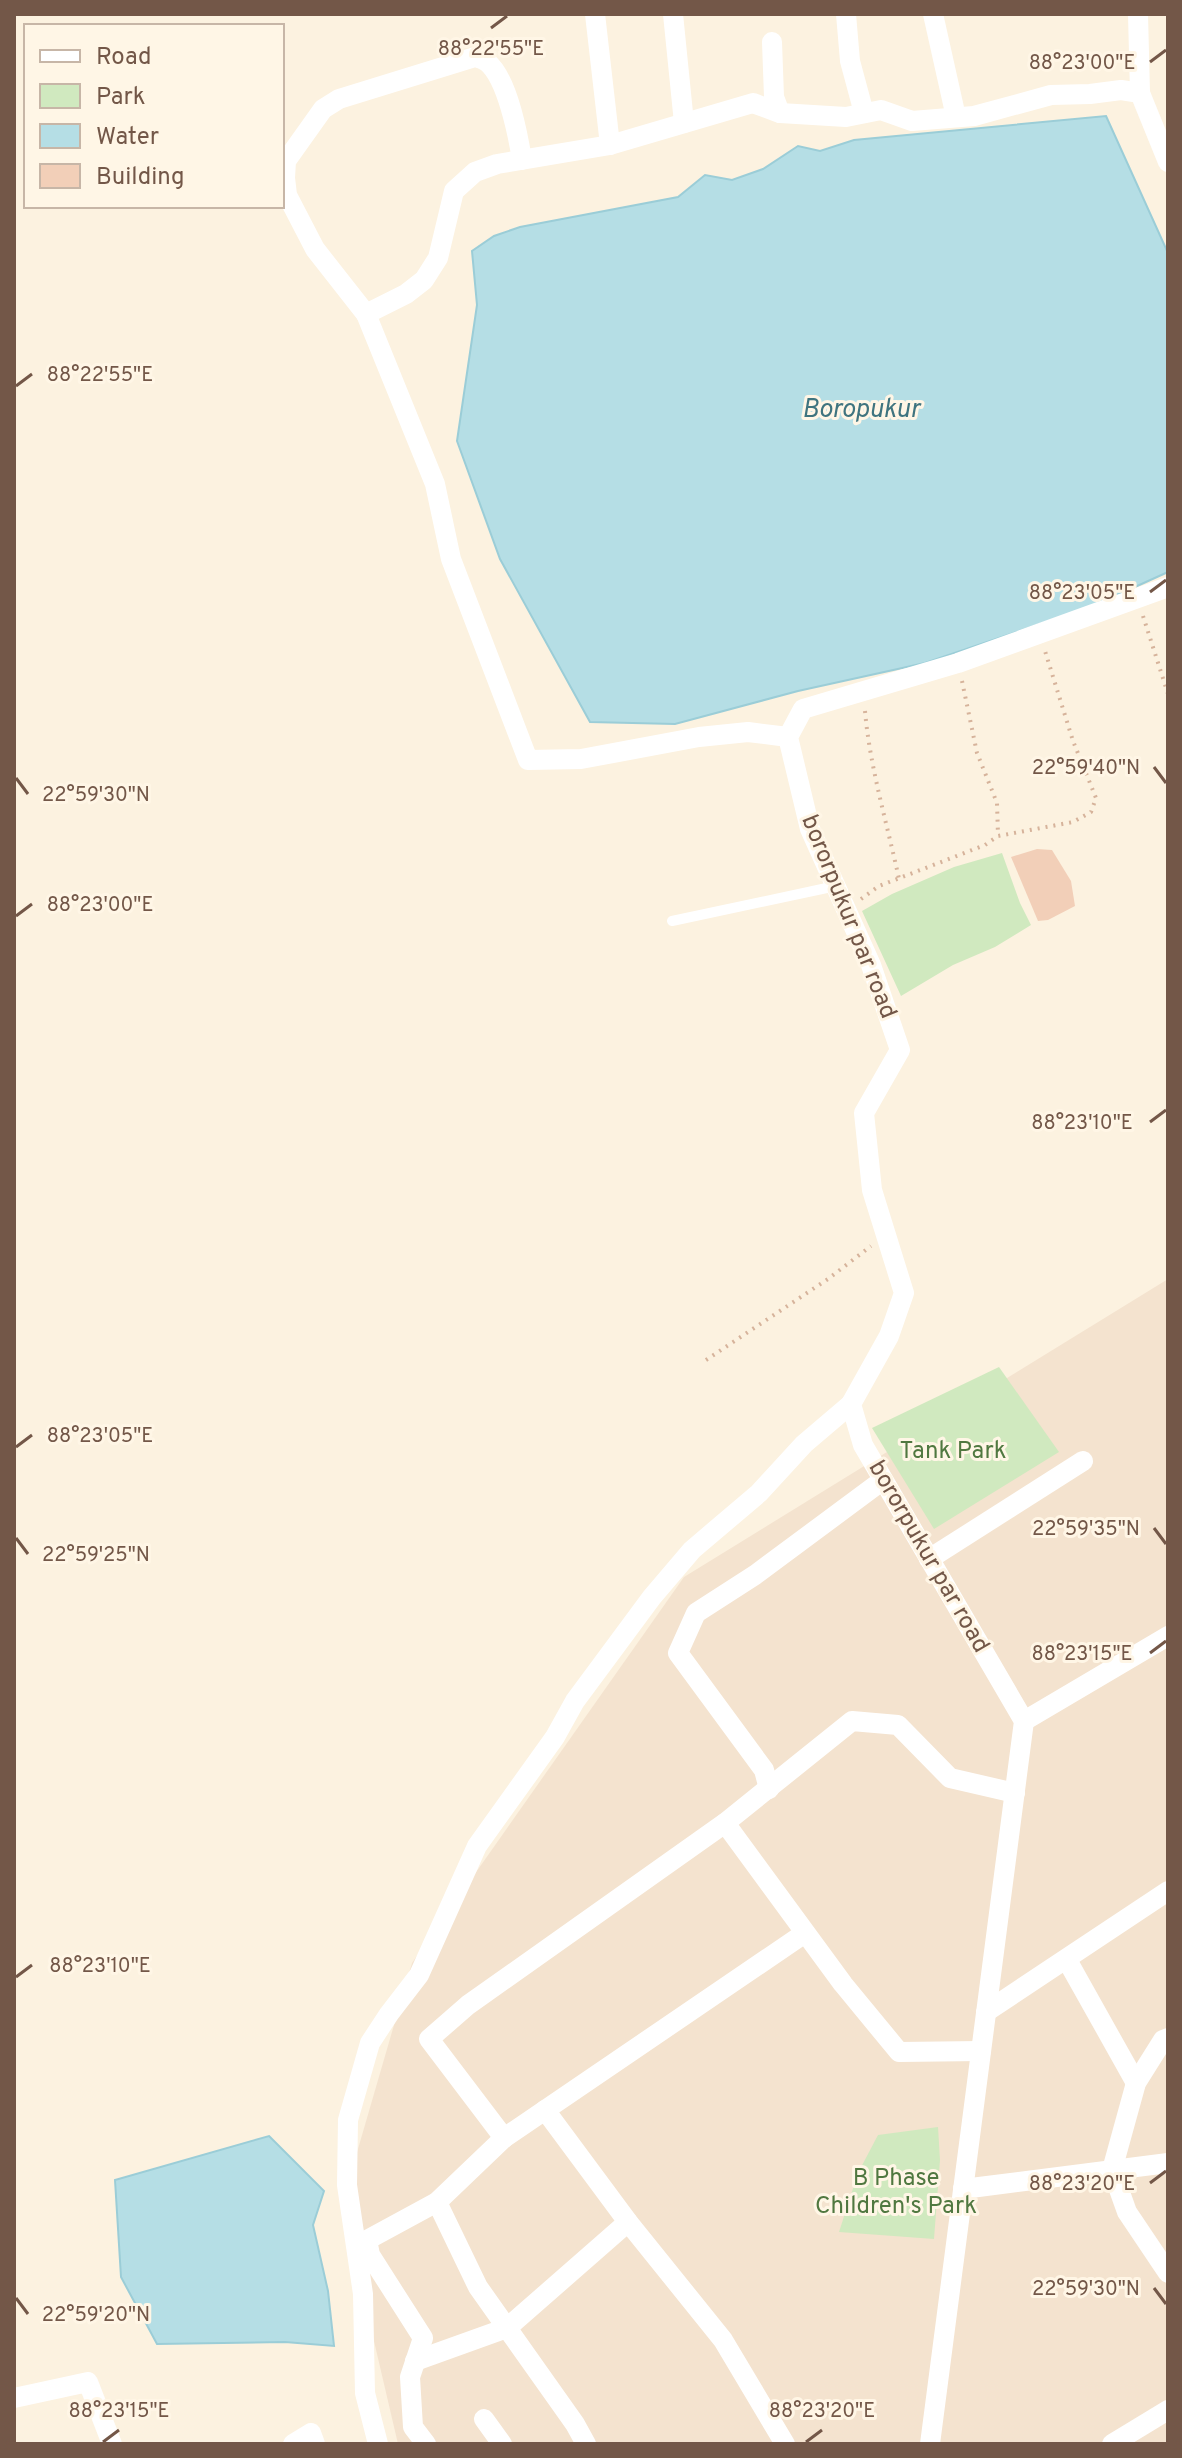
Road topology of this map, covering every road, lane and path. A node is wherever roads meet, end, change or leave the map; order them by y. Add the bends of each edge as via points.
1 (595, 14) edge
2 (673, 14) edge
3 (846, 14) edge
4 (933, 14) edge
5 (1138, 14) edge
6 (772, 42) dead end
7 (1140, 93) junction
8 (780, 113) junction
9 (864, 113) junction
10 (956, 117) junction
11 (684, 123) junction
12 (610, 145) junction
13 (522, 160) junction
14 (1168, 162) edge
15 (366, 314) junction
16 (1168, 587) edge
17 (1137, 598) junction
18 (1039, 634) junction
19 (958, 663) junction
20 (863, 693) junction
21 (1168, 694) edge
22 (788, 737) junction
23 (998, 836) junction
24 (899, 879) junction
25 (836, 886) junction
26 (846, 909) junction
27 (672, 921) dead end
28 (886, 1235) junction
29 (706, 1360) dead end
30 (851, 1404) junction
31 (1083, 1461) dead end
32 (883, 1480) junction
33 (929, 1559) junction
34 (1168, 1636) edge
35 (1024, 1721) junction
36 (769, 1789) junction
37 (1015, 1793) junction
38 (725, 1823) junction
39 (1168, 1891) edge
40 (805, 1933) junction
41 (1067, 1960) junction
42 (986, 2012) junction
43 (1168, 2038) edge
44 (981, 2051) junction
45 (1136, 2083) junction
46 (545, 2110) junction
47 (504, 2138) junction
48 (1168, 2163) edge
49 (1112, 2170) junction
50 (963, 2189) junction
51 (437, 2202) junction
52 (628, 2222) junction
53 (1168, 2273) edge
54 (507, 2328) junction
55 (415, 2361) junction
56 (14, 2398) edge
57 (1168, 2410) edge
58 (484, 2419) dead end
59 (112, 2444) edge
60 (293, 2444) edge
61 (315, 2444) edge
62 (378, 2444) edge
63 (426, 2444) edge
64 (502, 2444) edge
65 (586, 2444) edge
66 (785, 2444) edge
67 (930, 2444) edge
68 (1112, 2444) edge

1 - 12 street
2 - 11 street
3 - 9 street via 850,61
4 - 10 street
5 - 7 street
6 - 8 street via 774,97
7 - 10 street via 1051,95
7 - 14 street
8 - 9 street
8 - 11 street via 753,103
9 - 10 street via 881,110 912,121
11 - 12 street
12 - 13 street
13 - 15 street via 475,172 454,191 438,258 424,280
13 - 15 street via 499,79 487,62 475,57 339,99 323,109 286,161 287,195 315,249
15 - 22 street via 435,484 451,559 528,760 581,759 748,732
16 - 17 street
17 - 18 street
17 - 21 path
18 - 19 street
18 - 23 path via 1096,798 1091,812 1073,822
19 - 20 street
19 - 23 path via 977,753 997,803
20 - 22 street via 803,709
20 - 24 path via 869,753
22 - 25 street, bororpukur par road via 810,829
23 - 24 path
24 - 26 path
25 - 26 street, bororpukur par road
25 - 27 lane
26 - 28 street, bororpukur par road via 900,1050 864,1113 872,1190
28 - 29 path
28 - 30 street, bororpukur par road via 904,1293 889,1336
30 - 32 street, bororpukur par road via 863,1445
30 - 62 street via 692,1550 652,1597 477,1846 419,1975 370,2043 348,2120 347,2185 363,2294 365,2393
31 - 33 street
32 - 33 street, bororpukur par road
32 - 36 street via 696,1613 678,1653 764,1770
33 - 35 street, bororpukur par road
34 - 35 street
35 - 37 street
36 - 37 street via 852,1721 898,1725 950,1778
36 - 38 street
37 - 42 street
38 - 40 street
38 - 47 street via 468,2005 429,2039
39 - 41 street
40 - 44 street via 899,2052
40 - 46 street
41 - 42 street
41 - 45 street
42 - 44 street
43 - 45 street
44 - 50 street
45 - 49 street
46 - 47 street
46 - 52 street
47 - 51 street
48 - 49 street
49 - 50 street
49 - 53 street via 1127,2212
50 - 67 street
51 - 54 street via 478,2287
51 - 55 street via 367,2240 370,2255 423,2338
52 - 54 street
52 - 66 street via 723,2340
54 - 55 street
54 - 65 street
55 - 63 street via 410,2377 413,2427
56 - 59 street via 88,2382
57 - 68 street
58 - 64 street
60 - 61 street via 311,2433

